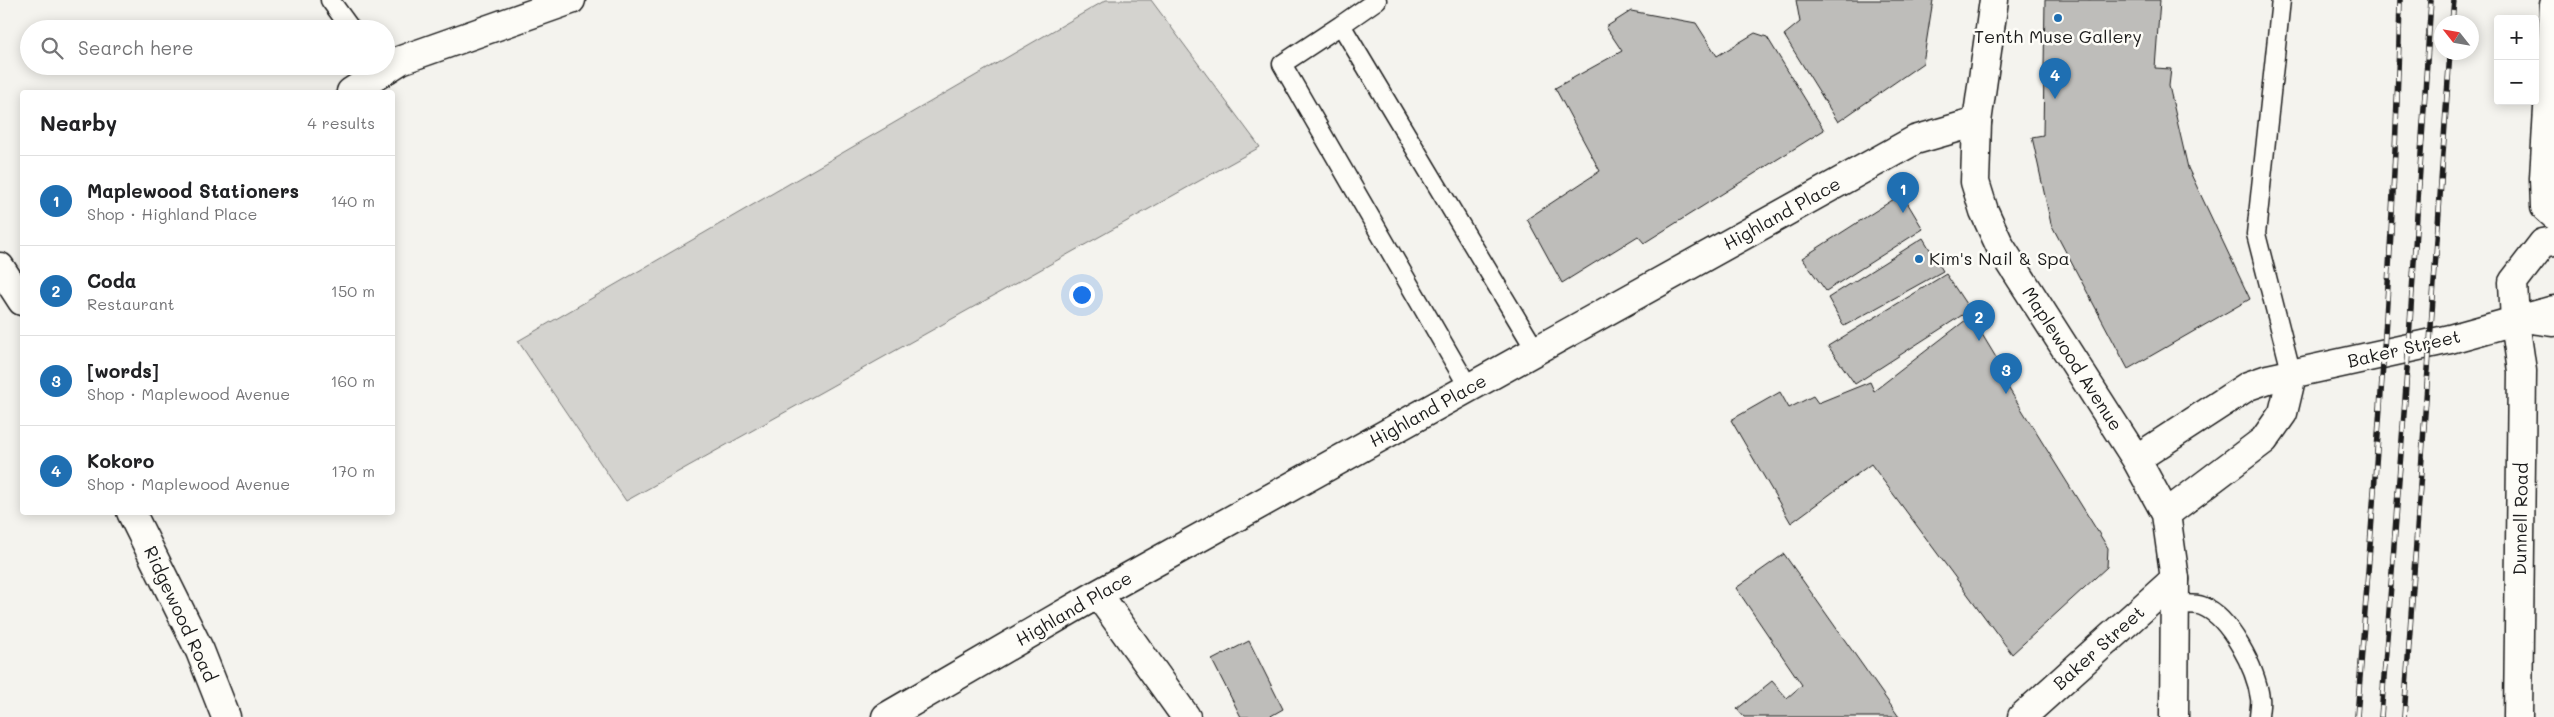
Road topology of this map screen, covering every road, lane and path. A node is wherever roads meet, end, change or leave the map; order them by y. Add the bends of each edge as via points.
1 (330, 0) edge
2 (571, 0) edge
3 (1377, 0) edge
4 (1994, 0) edge
5 (2281, 0) edge
6 (2554, 5) edge
7 (344, 20) edge
8 (1341, 25) junction
9 (395, 62) edge
10 (372, 75) edge
11 (353, 90) edge
12 (1977, 122) junction
13 (2554, 215) edge
14 (2554, 241) edge
15 (0, 267) edge
16 (20, 297) edge
17 (2554, 310) edge
18 (2515, 322) junction
19 (2554, 327) edge
20 (1536, 351) junction
21 (2292, 375) junction
22 (1469, 388) junction
23 (2136, 459) junction
24 (2166, 514) junction
25 (132, 515) edge
26 (2175, 592) junction
27 (1098, 594) junction
28 (226, 717) edge
29 (886, 717) edge
30 (1186, 717) edge
31 (2022, 717) edge
32 (2174, 717) edge
33 (2259, 717) edge
34 (2518, 717) edge

1 - 7 lane
2 - 9 street
3 - 8 lane
4 - 12 street, Maplewood Avenue
5 - 21 lane via 2256,234
6 - 13 street via 2544,178 2545,207
8 - 20 lane
8 - 22 lane via 1282,64
10 - 11 street
12 - 20 street, Highland Place via 1915,140
12 - 23 street, Maplewood Avenue via 1975,182 2000,246
14 - 18 street via 2543,242 2513,282
15 - 16 street
17 - 18 street, Baker Street
18 - 19 lane
18 - 21 street, Baker Street
18 - 34 street, Dunnell Road via 2522,371
20 - 22 street, Highland Place
21 - 23 street, Baker Street via 2248,386
21 - 24 street via 2283,413 2264,440
22 - 27 street, Highland Place
23 - 24 street, Maplewood Avenue
24 - 26 street, Maplewood Avenue
25 - 28 street, Ridgewood Road via 200,651
26 - 31 street, Baker Street
26 - 32 street, Maplewood Avenue
26 - 33 lane via 2214,612 2229,629 2253,670 2260,699
27 - 29 street, Highland Place
27 - 30 street

